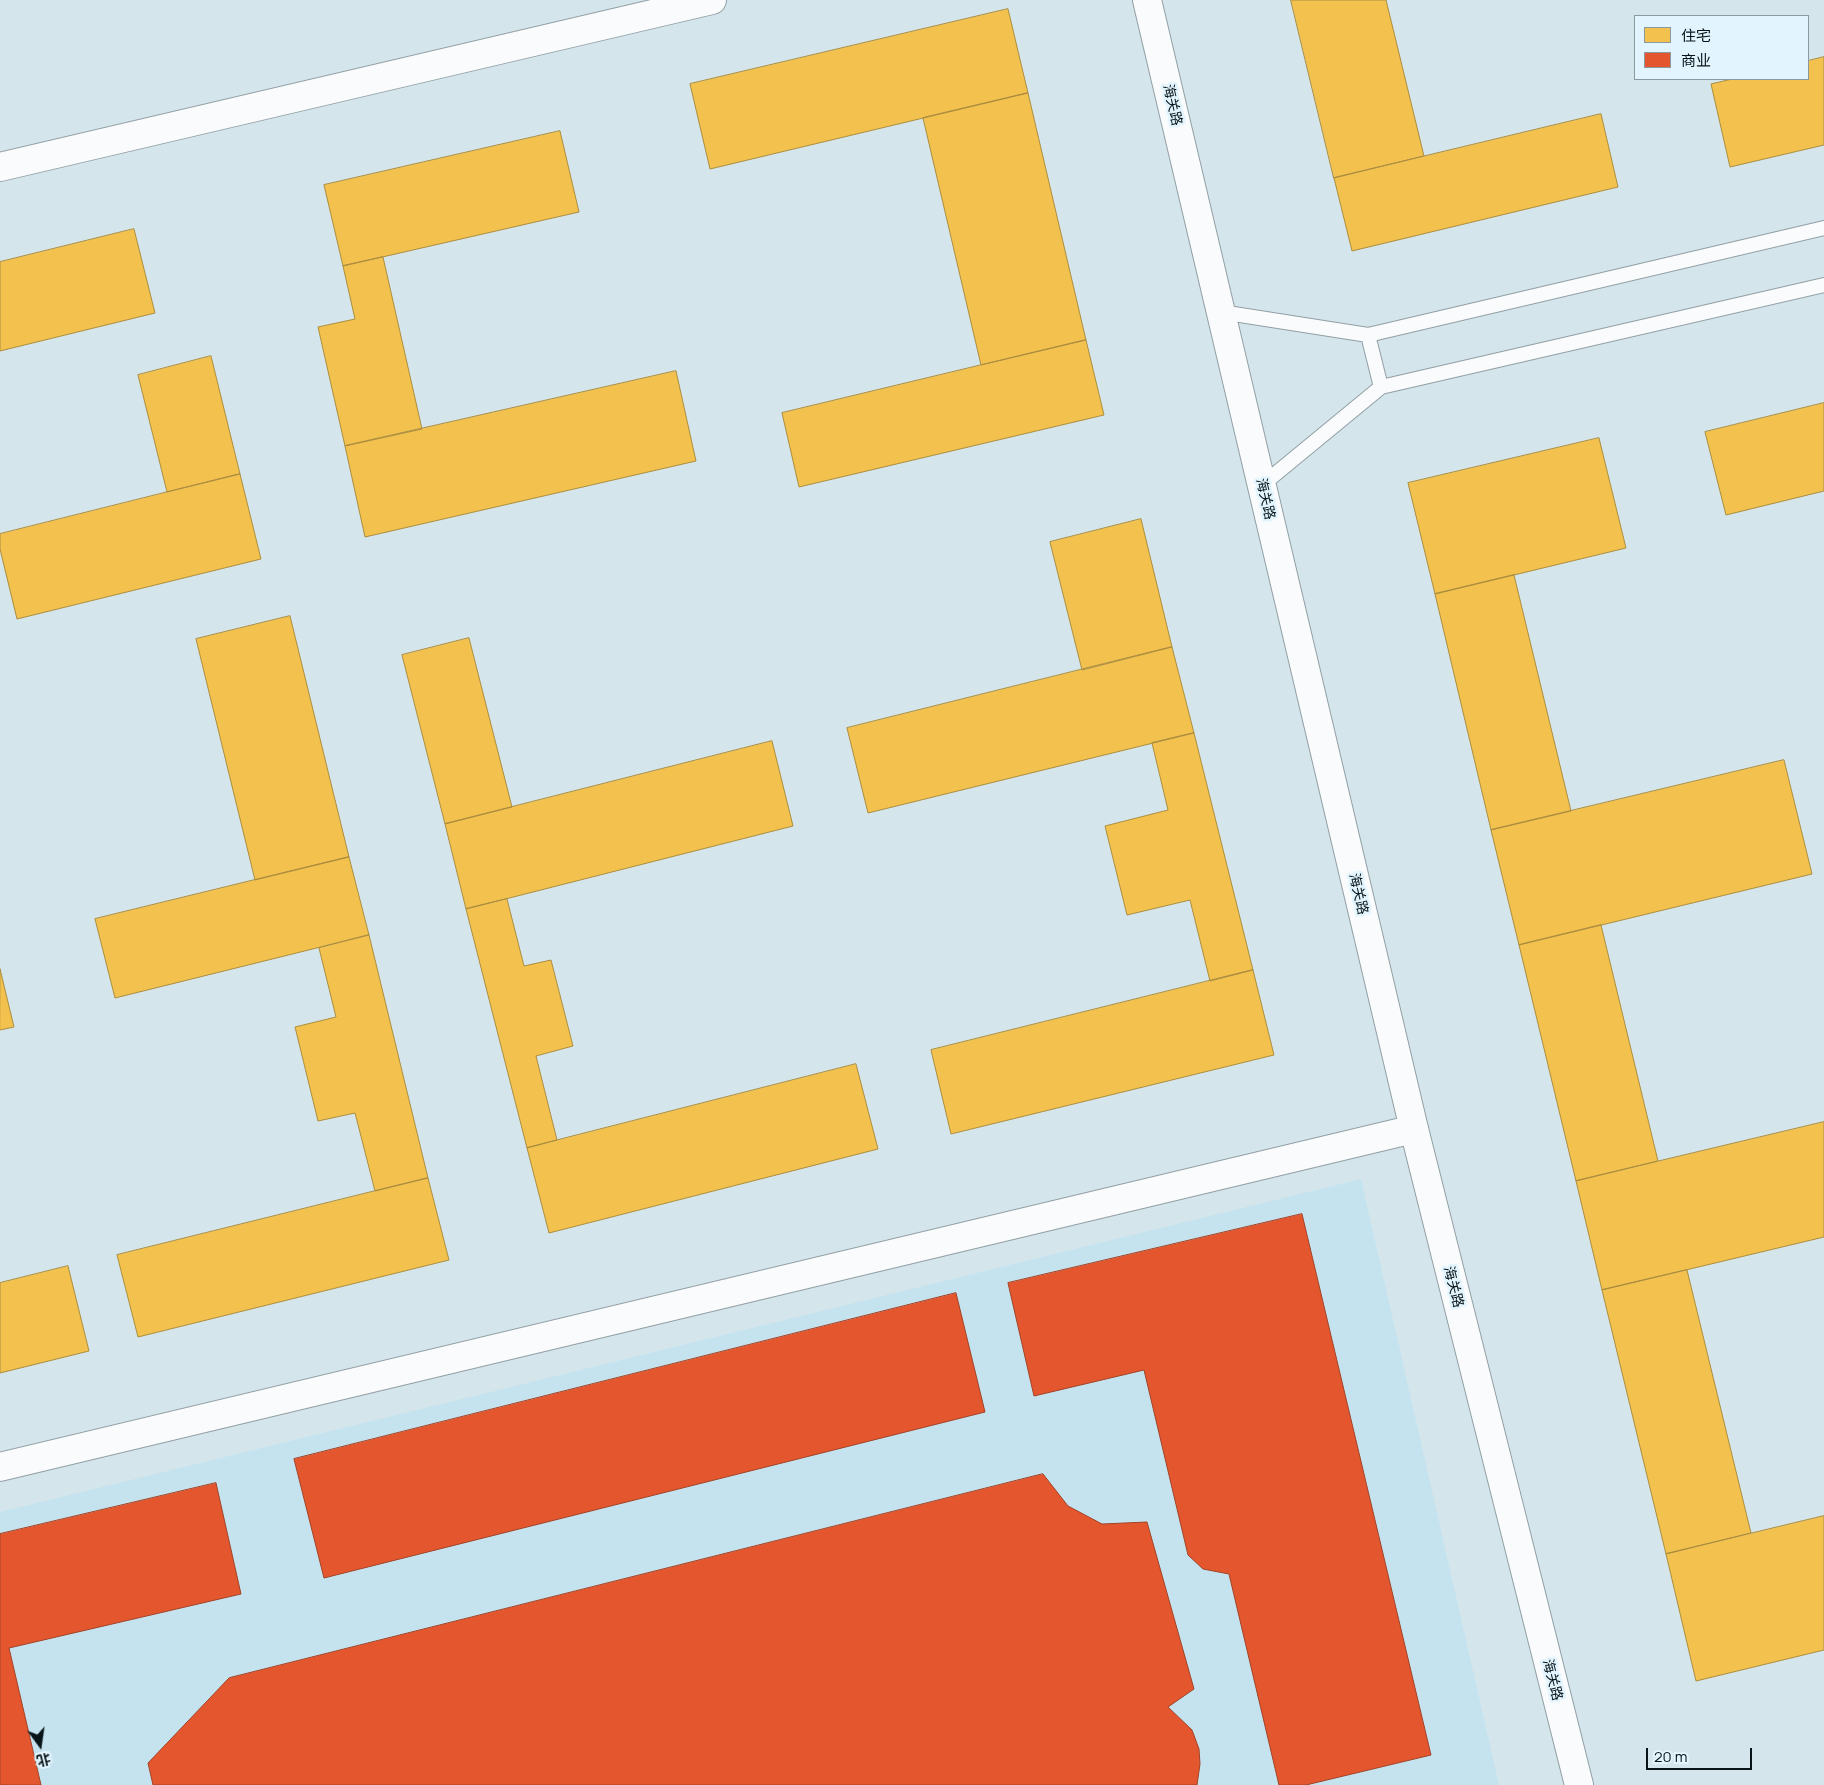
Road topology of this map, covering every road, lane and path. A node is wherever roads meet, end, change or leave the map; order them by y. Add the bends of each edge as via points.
1 (712, 0) edge
2 (1146, 0) edge
3 (0, 167) edge
4 (1824, 228) edge
5 (1824, 285) edge
6 (1220, 312) junction
7 (1368, 335) junction
8 (1381, 387) junction
9 (1262, 485) junction
10 (1414, 1129) junction
11 (0, 1467) edge
12 (1579, 1785) edge

1 - 3 street
2 - 6 street, 海关路
4 - 7 lane
5 - 8 lane
6 - 7 lane
6 - 9 street, 海关路
7 - 8 lane
8 - 9 lane
9 - 10 street, 海关路
10 - 11 street
10 - 12 street, 海关路

